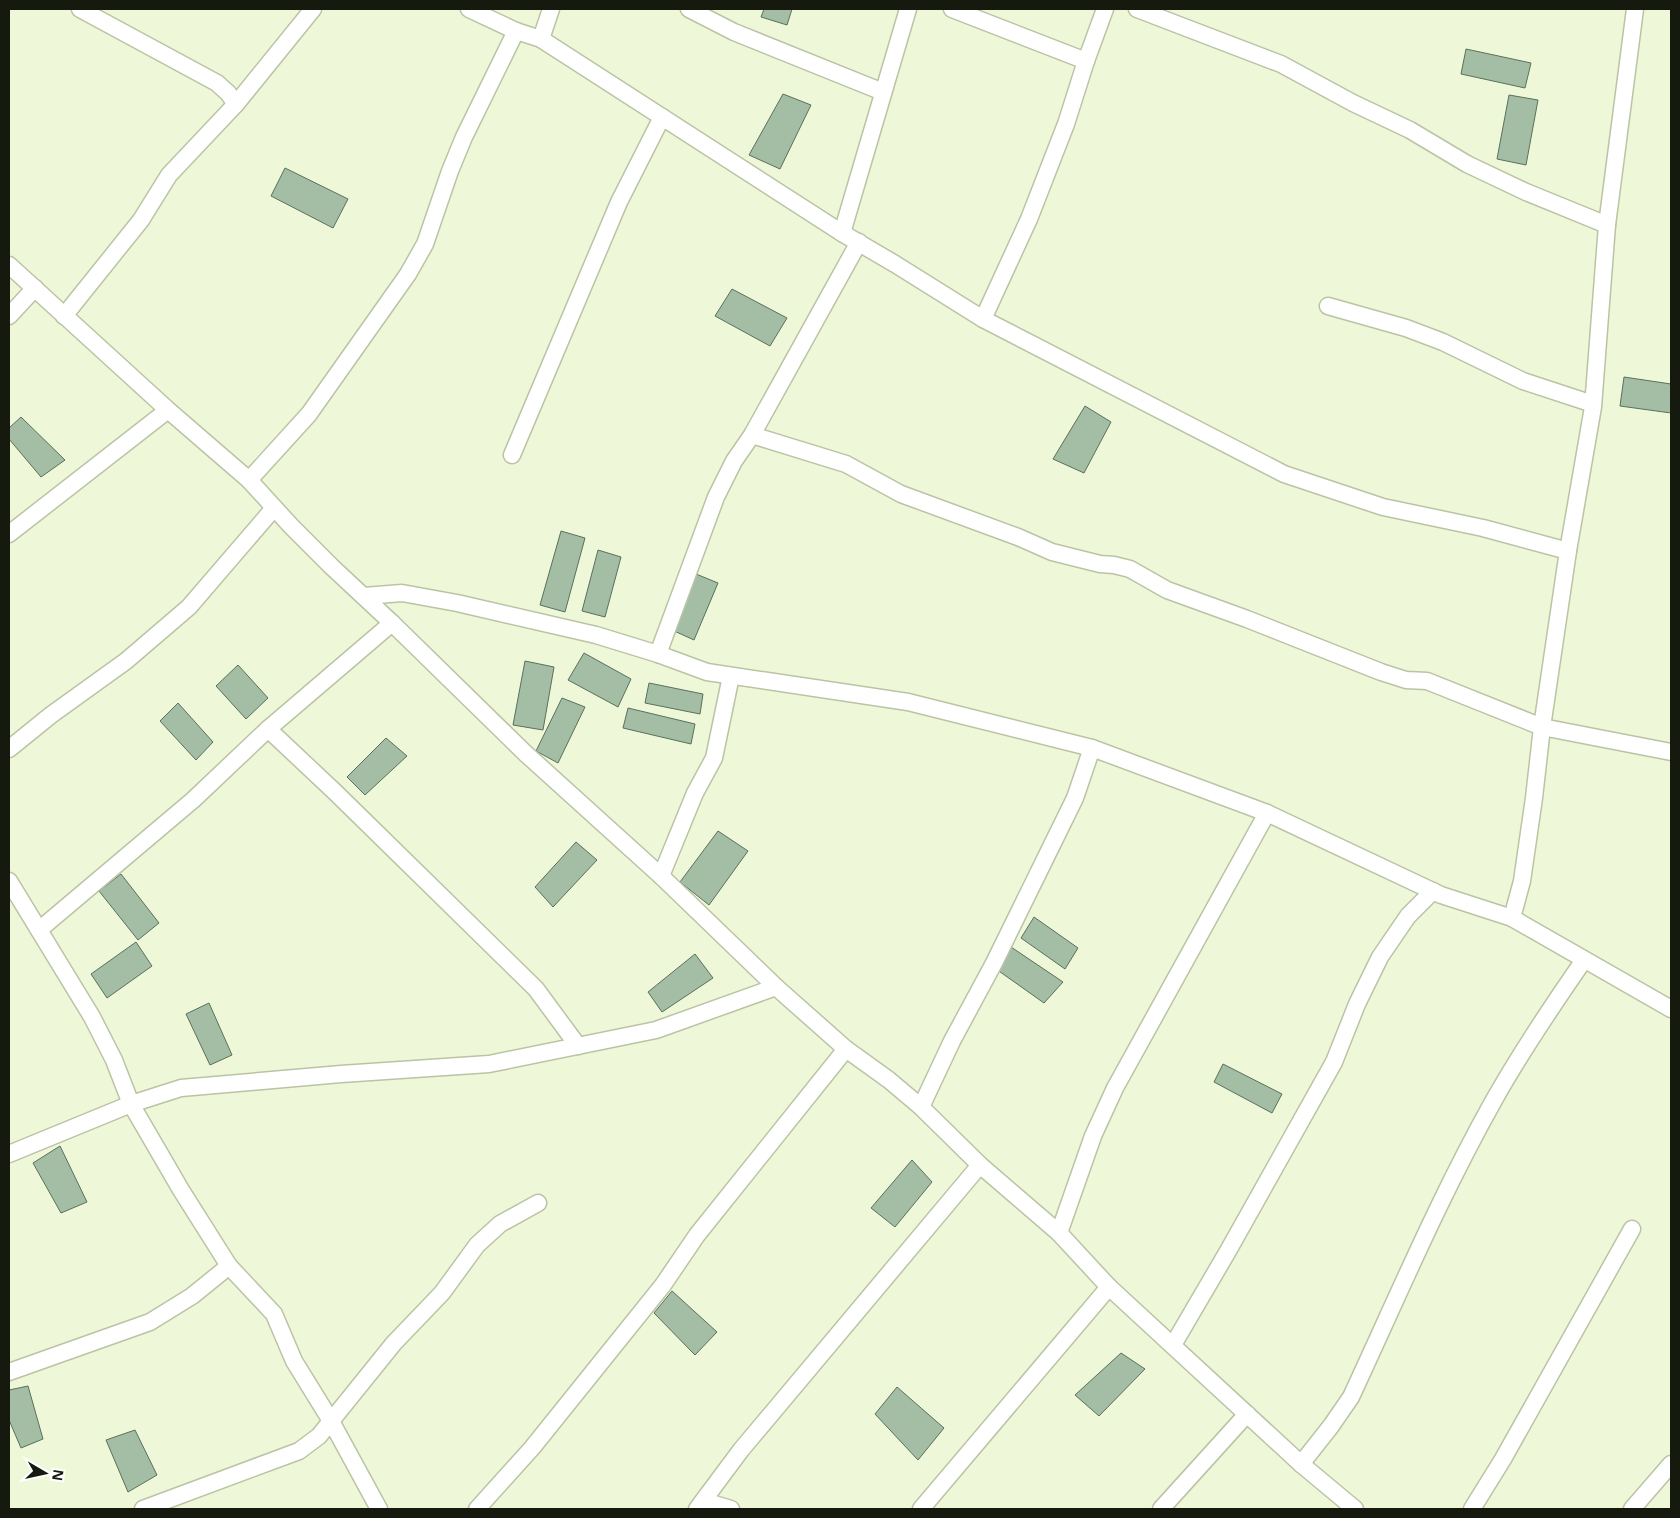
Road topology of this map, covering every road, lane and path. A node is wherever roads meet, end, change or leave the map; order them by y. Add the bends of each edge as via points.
1 (80, 9) edge
2 (313, 9) edge
3 (468, 9) edge
4 (551, 9) edge
5 (689, 9) edge
6 (908, 9) edge
7 (952, 9) edge
8 (1105, 9) edge
9 (1137, 9) edge
10 (1635, 9) edge
11 (516, 30) junction
12 (541, 39) junction
13 (1086, 61) junction
14 (883, 92) junction
15 (236, 104) junction
16 (662, 117) junction
17 (1608, 224) junction
18 (842, 233) junction
19 (858, 242) junction
20 (9, 265) edge
21 (35, 288) junction
22 (1328, 306) dead end
23 (9, 316) edge
24 (64, 316) junction
25 (983, 320) junction
26 (1593, 404) junction
27 (168, 410) junction
28 (752, 435) junction
29 (512, 455) dead end
30 (248, 480) junction
31 (274, 508) junction
32 (9, 534) edge
33 (1568, 551) junction
34 (364, 596) junction
35 (392, 623) junction
36 (658, 654) junction
37 (731, 676) junction
38 (1542, 727) junction
39 (268, 729) junction
40 (1092, 748) junction
41 (9, 749) edge
42 (1671, 752) edge
43 (1267, 813) junction
44 (661, 876) junction
45 (9, 881) edge
46 (1433, 891) junction
47 (1512, 918) junction
48 (39, 930) junction
49 (1584, 960) junction
50 (776, 988) junction
51 (1671, 1009) edge
52 (578, 1046) junction
53 (846, 1049) junction
54 (131, 1104) junction
55 (921, 1107) junction
56 (9, 1154) edge
57 (980, 1165) junction
58 (538, 1203) dead end
59 (1632, 1229) dead end
60 (1060, 1233) junction
61 (229, 1266) junction
62 (1109, 1288) junction
63 (1173, 1345) junction
64 (9, 1372) edge
65 (1247, 1414) junction
66 (331, 1421) junction
67 (1301, 1464) junction
68 (1671, 1464) edge
69 (700, 1505) edge
70 (143, 1509) edge
71 (379, 1509) edge
72 (477, 1509) edge
73 (731, 1509) edge
74 (921, 1509) edge
75 (1161, 1509) edge
76 (1355, 1509) edge
77 (1472, 1509) edge
78 (1632, 1509) edge

1 - 15 street via 217,83
2 - 15 street
3 - 11 street
4 - 12 street
5 - 14 street via 734,32
6 - 14 street
7 - 13 street
8 - 13 street
9 - 17 street via 1281,64 1410,130 1467,164 1526,192
10 - 17 street
11 - 12 street
11 - 30 street via 464,137 425,244 408,274 309,414
12 - 16 street
13 - 25 street via 1066,124 1029,219
14 - 18 street
15 - 24 street via 169,175 141,220
16 - 18 street
16 - 29 street via 619,202
17 - 26 street
18 - 19 street
19 - 25 street
19 - 28 street
20 - 21 street
21 - 23 street
21 - 24 street
22 - 26 street via 1406,328 1443,342 1523,381
24 - 27 street
25 - 33 street via 1284,474 1383,506
26 - 33 street
27 - 30 street
27 - 32 street
28 - 36 street via 716,497
28 - 38 street via 846,464 901,494 1052,552 1130,569 1167,590 1381,672 1406,680 1427,682
30 - 31 street
31 - 34 street
31 - 41 street via 189,607 126,661
33 - 38 street
34 - 35 street
34 - 36 street via 402,593 457,603 596,635
35 - 39 street
35 - 44 street via 526,753
36 - 37 street via 707,672
37 - 40 street via 908,702
37 - 44 street via 714,758 695,793
38 - 42 street
38 - 47 street via 1522,881
39 - 48 street via 193,800
39 - 52 street via 536,989
40 - 43 street
40 - 55 street via 1075,798
43 - 46 street
43 - 60 street via 1115,1088 1093,1136
44 - 50 street
45 - 48 street
46 - 47 street
46 - 63 street via 1408,916 1380,958 1334,1062
47 - 49 street
48 - 54 street via 114,1060
49 - 51 street
49 - 67 street via 1544,1017 1494,1100 1445,1193 1351,1397
50 - 52 street via 656,1030
50 - 53 street
52 - 54 street via 489,1064 181,1088
53 - 55 street
53 - 72 street via 697,1234 650,1300 532,1448
54 - 56 street
54 - 61 street
55 - 57 street
57 - 60 street
57 - 69 street via 741,1450
58 - 66 street via 500,1224 477,1245 442,1293 394,1343
59 - 77 street
60 - 62 street
61 - 64 street via 192,1296 150,1322
61 - 66 street via 274,1314 294,1360
62 - 63 street
62 - 74 street
63 - 65 street
65 - 67 street
65 - 75 street
66 - 70 street via 319,1436 299,1450
66 - 71 street
67 - 76 street
68 - 78 street
69 - 73 street

